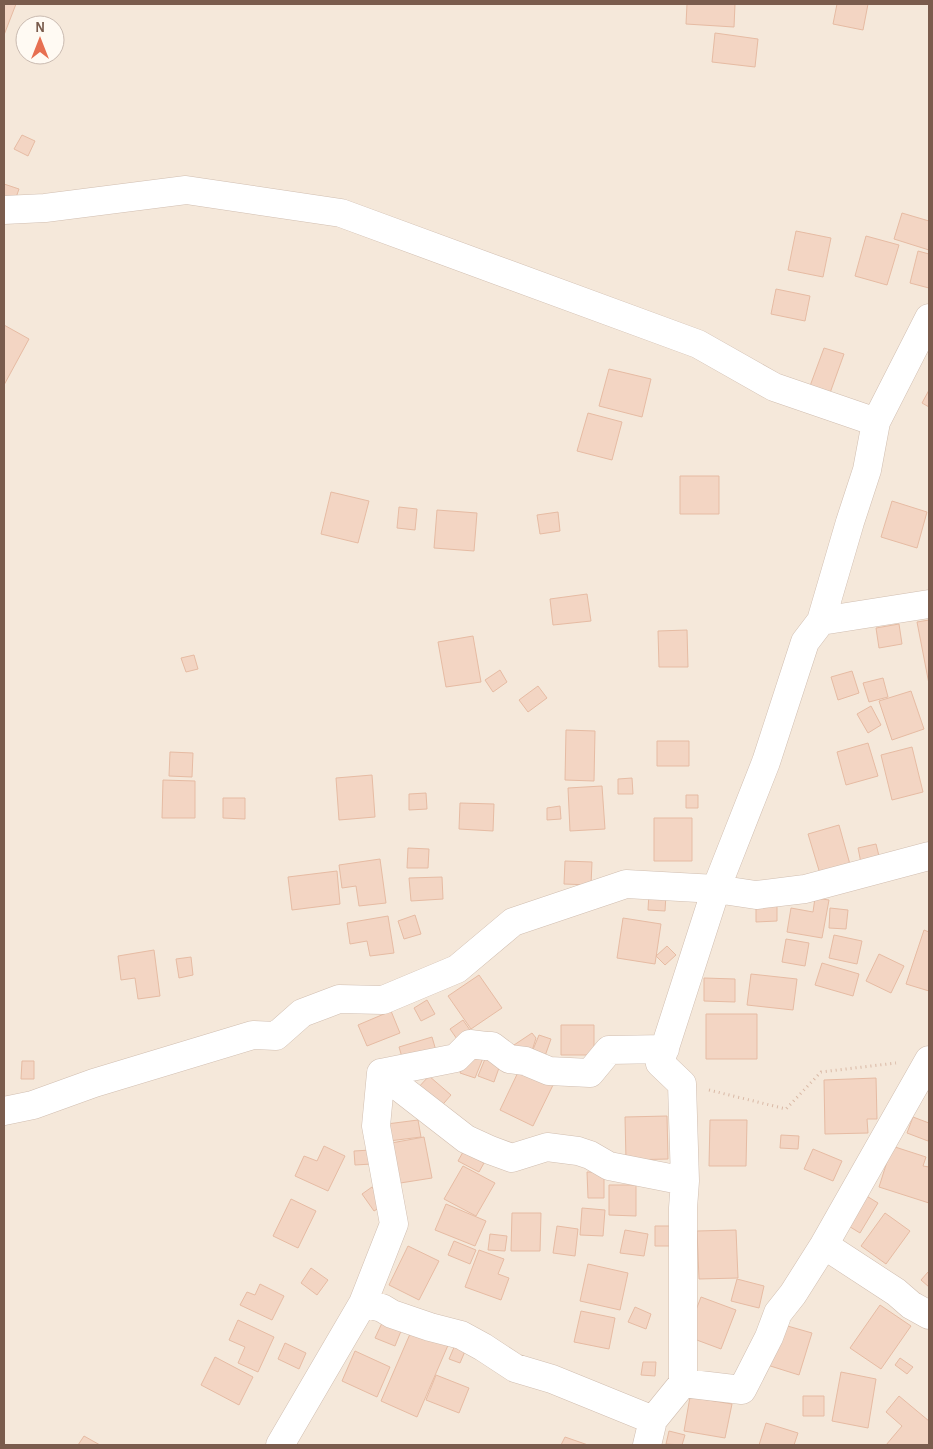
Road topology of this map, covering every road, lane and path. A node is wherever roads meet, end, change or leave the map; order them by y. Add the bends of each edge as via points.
1 (4, 210) edge
2 (929, 318) edge
3 (876, 422) junction
4 (929, 604) edge
5 (821, 621) junction
6 (929, 856) edge
7 (716, 889) junction
8 (665, 1049) junction
9 (929, 1060) edge
10 (900, 1062) dead end
11 (381, 1073) junction
12 (682, 1084) junction
13 (4, 1111) edge
14 (685, 1181) junction
15 (824, 1245) junction
16 (363, 1303) junction
17 (929, 1314) edge
18 (683, 1383) junction
19 (650, 1432) edge
20 (280, 1445) edge

1 - 3 street via 46,208 186,190 341,212 698,344 774,387
2 - 3 street
3 - 5 street via 867,470
4 - 5 street
5 - 7 street via 805,642 766,762
6 - 7 street via 805,889 756,895
7 - 8 street
7 - 13 street via 626,884 513,922 457,968 383,1000 339,999 302,1013 276,1036 253,1035 94,1083 33,1106
8 - 11 street via 609,1050 590,1073 549,1071 525,1061 509,1059 492,1046 470,1044 456,1058
8 - 12 street via 660,1063
9 - 15 street
10 - 12 path via 821,1072 786,1109
11 - 14 street via 466,1139 512,1158 547,1147 578,1151 610,1166
11 - 16 street via 376,1126 394,1224
12 - 14 street
14 - 18 street via 682,1208
15 - 17 street
15 - 18 street via 778,1313 742,1390
16 - 19 street via 430,1328 461,1335 516,1368 552,1379
16 - 20 street
18 - 19 street

